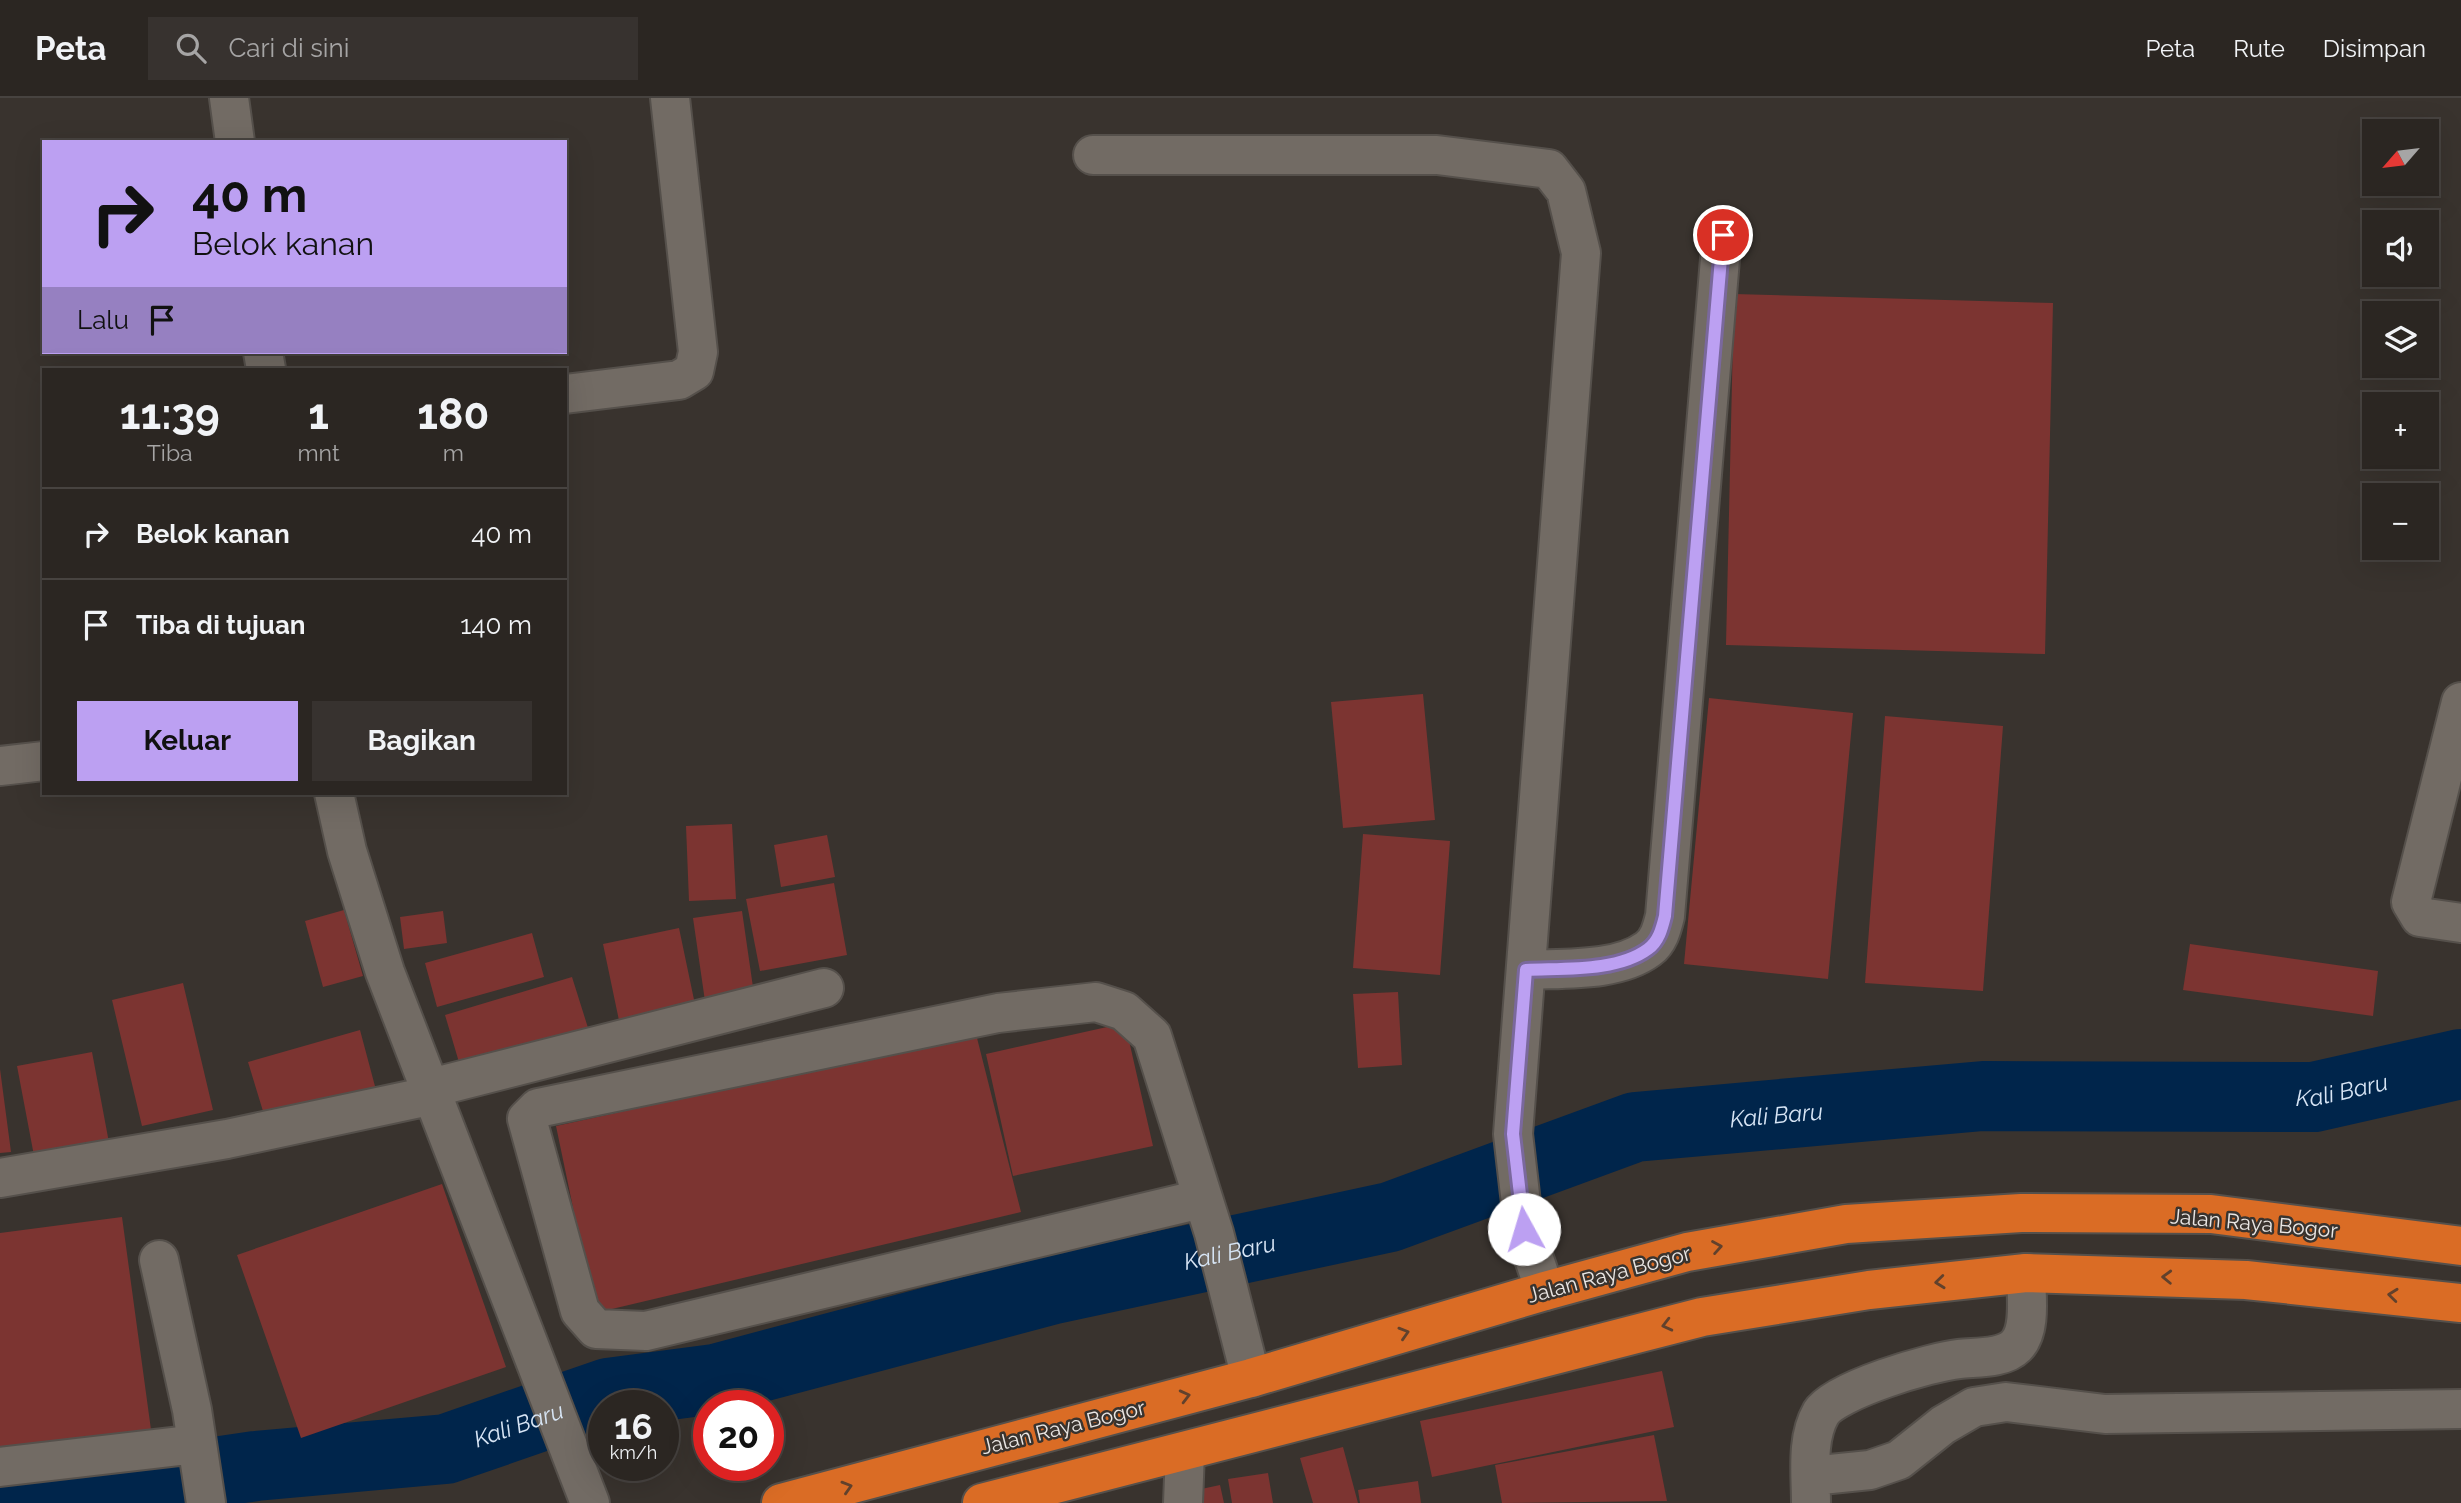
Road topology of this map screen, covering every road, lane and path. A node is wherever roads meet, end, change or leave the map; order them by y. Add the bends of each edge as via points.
1 (229, 98) edge
2 (670, 98) edge
3 (235, 140) edge
4 (1093, 155) dead end
5 (1723, 235) dead end
6 (567, 394) edge
7 (2461, 702) edge
8 (42, 761) edge
9 (0, 766) edge
10 (334, 795) edge
11 (2461, 923) edge
12 (1526, 970) junction
13 (824, 988) dead end
14 (432, 1092) junction
15 (0, 1178) edge
16 (1207, 1216) junction
17 (2461, 1246) edge
18 (159, 1260) dead end
19 (2026, 1273) junction
20 (1545, 1291) junction
21 (2461, 1303) edge
22 (1251, 1378) junction
23 (2461, 1409) edge
24 (198, 1450) junction
25 (1185, 1452) junction
26 (0, 1467) edge
27 (1811, 1489) edge
28 (206, 1503) edge
29 (590, 1503) edge
30 (781, 1503) edge
31 (982, 1503) edge
32 (1183, 1503) edge

1 - 3 street
2 - 6 street via 698,352 694,371 679,380
4 - 12 street via 1437,155 1549,169 1566,191 1581,253
5 - 12 street via 1665,916 1659,936 1634,956
7 - 11 street via 2411,902 2420,917
8 - 9 street
10 - 14 street via 346,851 385,972
12 - 20 street via 1513,1134 1524,1229
13 - 14 street
14 - 15 street via 227,1139
14 - 29 street
16 - 16 street via 1152,1036 1124,1010 1096,1002 998,1013 538,1108 527,1119 580,1311 596,1329 646,1331
16 - 22 street
20 -> 17 highway, Jalan Raya Bogor via 1687,1252 1846,1224 2021,1213 2211,1214
18 - 24 street
21 -> 19 highway via 2246,1280
19 -> 25 highway via 1868,1290 1702,1317
19 - 27 street via 2026,1326 2017,1346 2002,1354 1940,1361 1833,1401 1822,1412 1812,1436
22 -> 20 highway, Jalan Raya Bogor
30 -> 22 highway, Jalan Raya Bogor
23 - 27 street via 2105,1414 2006,1402 1974,1407 1899,1460
24 - 26 street
24 - 28 street
25 - 31 highway
25 - 32 street

